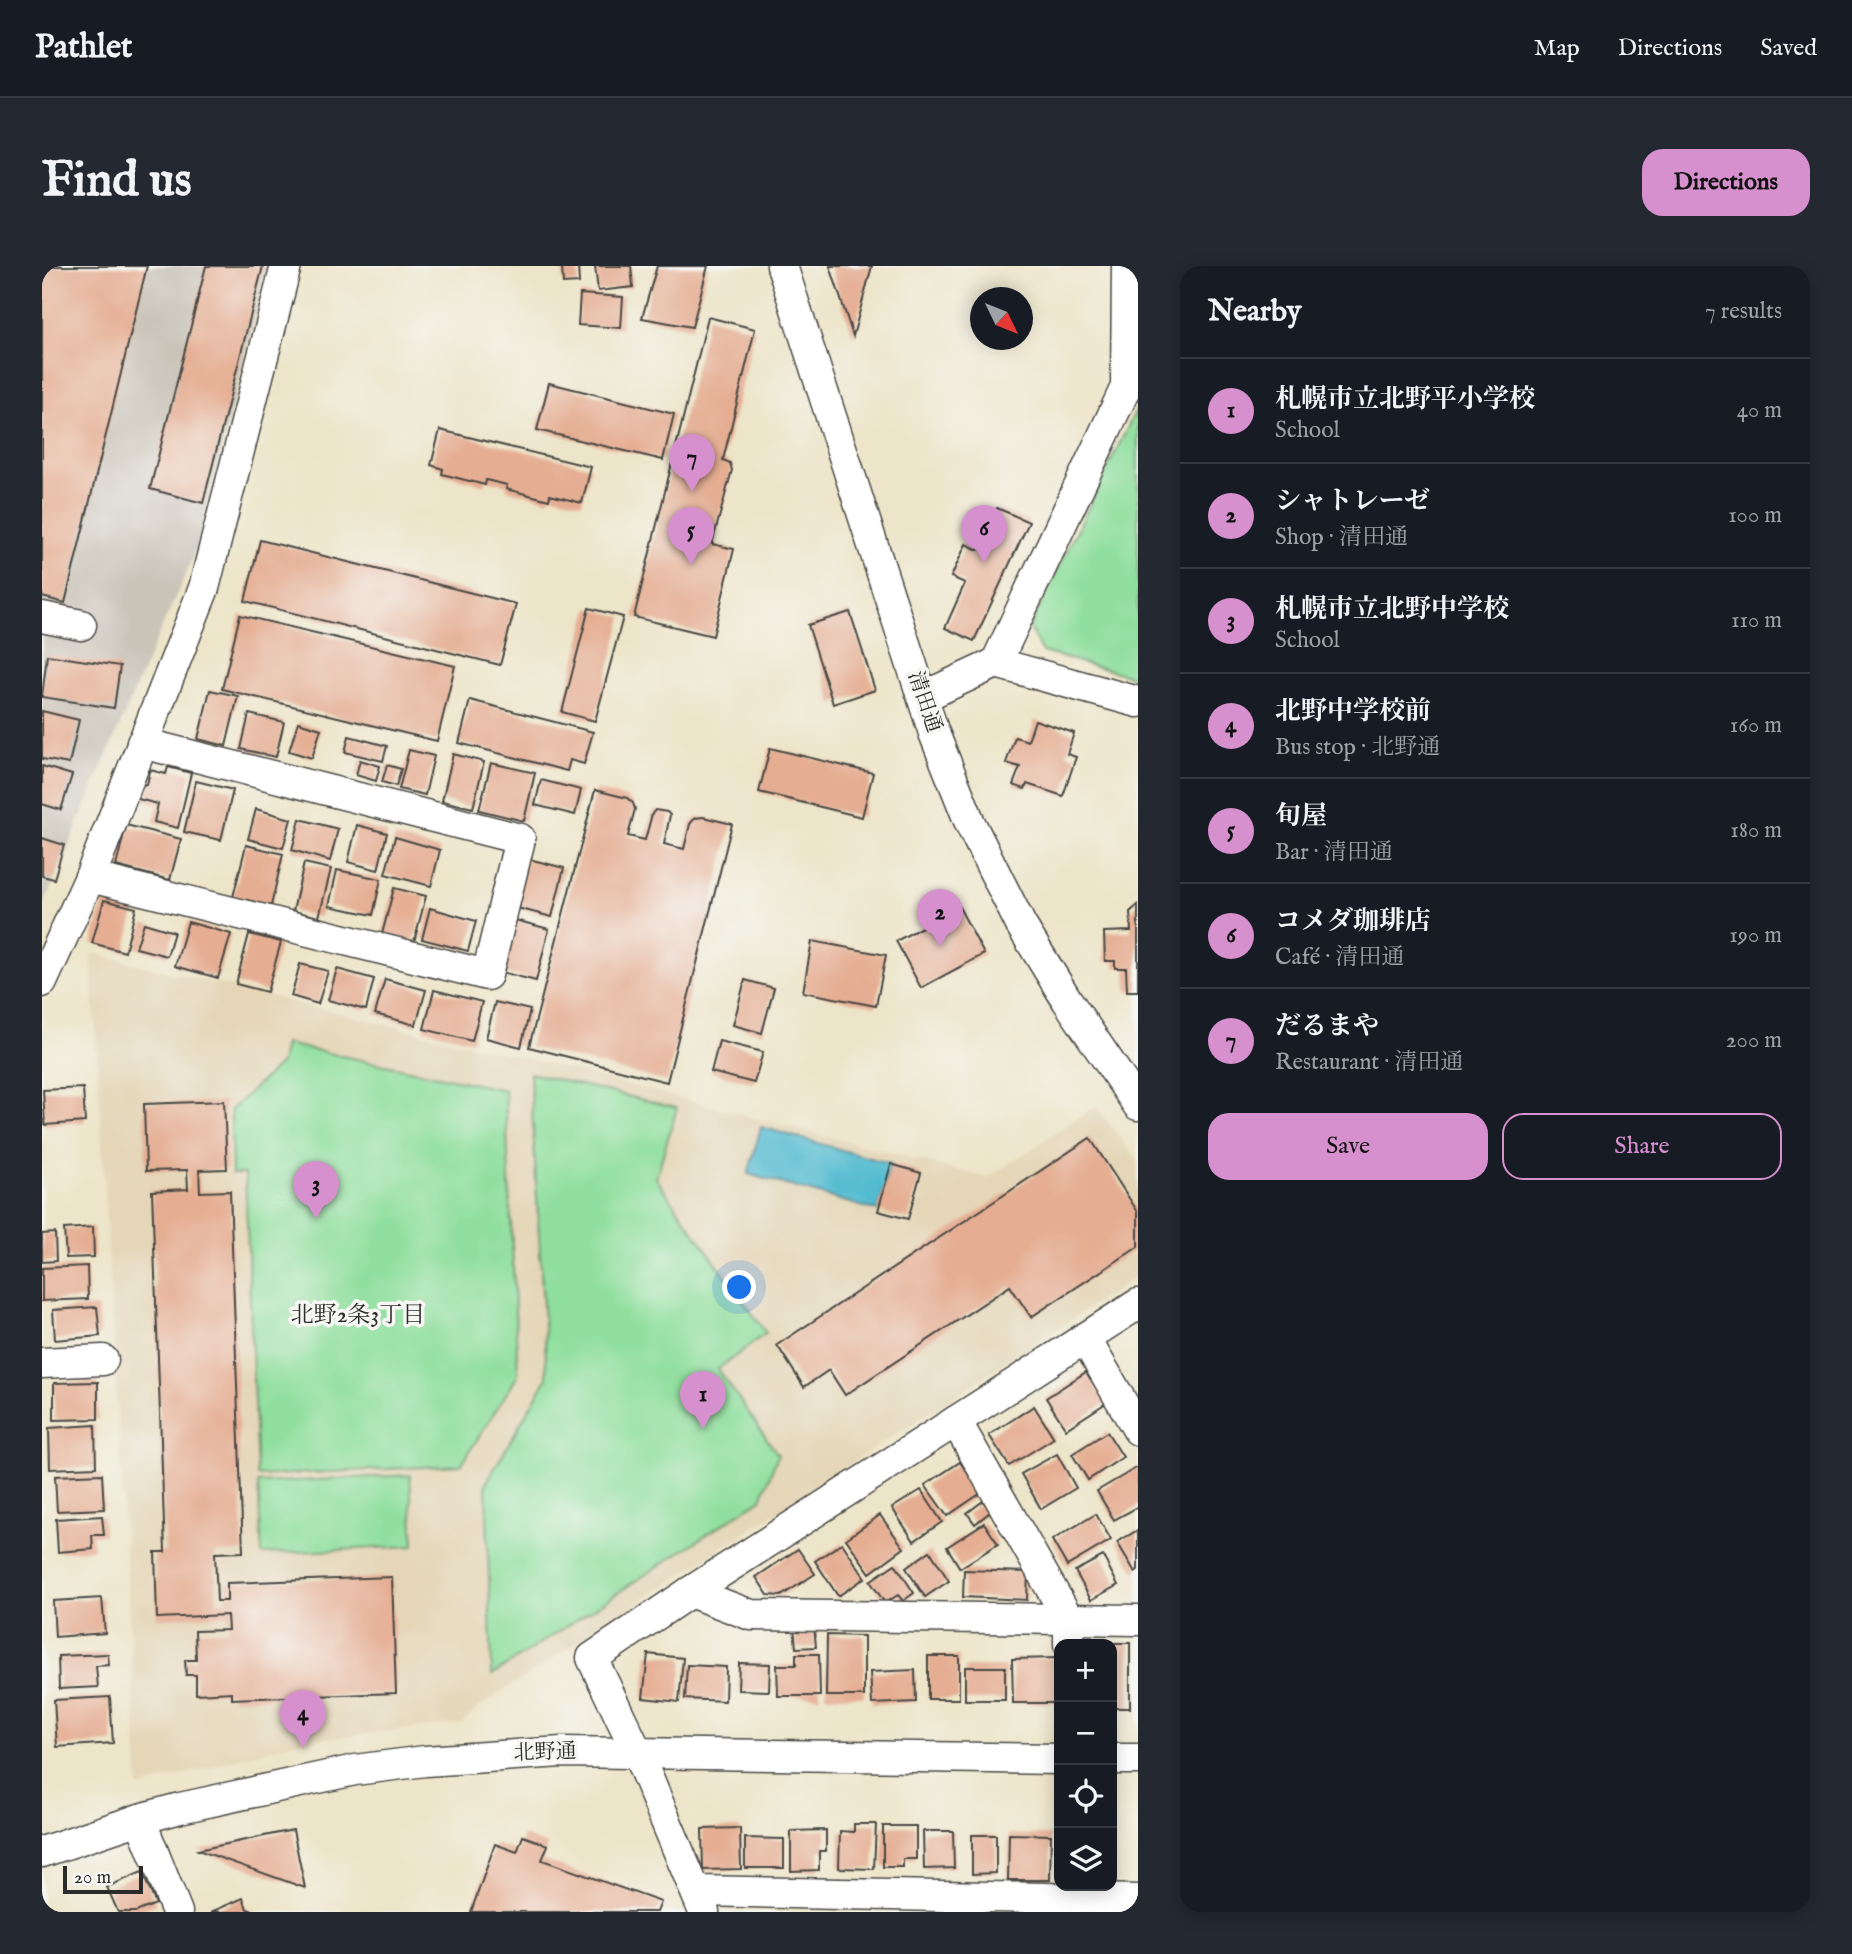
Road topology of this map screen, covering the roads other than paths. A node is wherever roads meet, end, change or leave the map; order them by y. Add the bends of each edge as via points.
1 (286, 266) edge
2 (782, 266) edge
3 (1127, 266) edge
4 (42, 617) edge
5 (82, 625) dead end
6 (996, 663) junction
7 (923, 696) junction
8 (1138, 702) edge
9 (142, 743) junction
10 (90, 877) junction
11 (42, 982) edge
12 (1138, 1105) edge
13 (1138, 1304) edge
14 (1084, 1338) junction
15 (103, 1360) dead end
16 (42, 1363) edge
17 (956, 1421) junction
18 (1138, 1430) edge
19 (690, 1592) junction
20 (1138, 1620) edge
21 (1069, 1632) edge
22 (637, 1752) junction
23 (1054, 1759) edge
24 (1117, 1759) edge
25 (1138, 1759) edge
26 (141, 1819) junction
27 (42, 1842) edge
28 (42, 1852) edge
29 (1068, 1899) edge
30 (1138, 1900) edge
31 (700, 1902) edge
32 (177, 1912) edge

1 - 9 street via 204,588
2 - 7 street, 清田通
3 - 6 street via 1126,387
4 - 5 street
6 - 7 street
6 - 8 street
7 - 12 street, 清田通 via 970,823 1021,925
9 - 10 street
9 - 10 street via 520,839 487,975
10 - 11 street
13 - 14 street
14 - 17 street
14 - 18 street
15 - 16 street
17 - 19 street
17 - 21 street
19 - 21 street via 751,1615
19 - 22 street via 592,1658
20 - 21 street
22 - 23 street, 北野通
22 - 26 street, 北野通 via 425,1761 255,1790
22 - 31 street
24 - 25 street
26 - 28 street, 北野通
26 - 32 street
27 - 28 street
29 - 30 street
29 - 31 street

